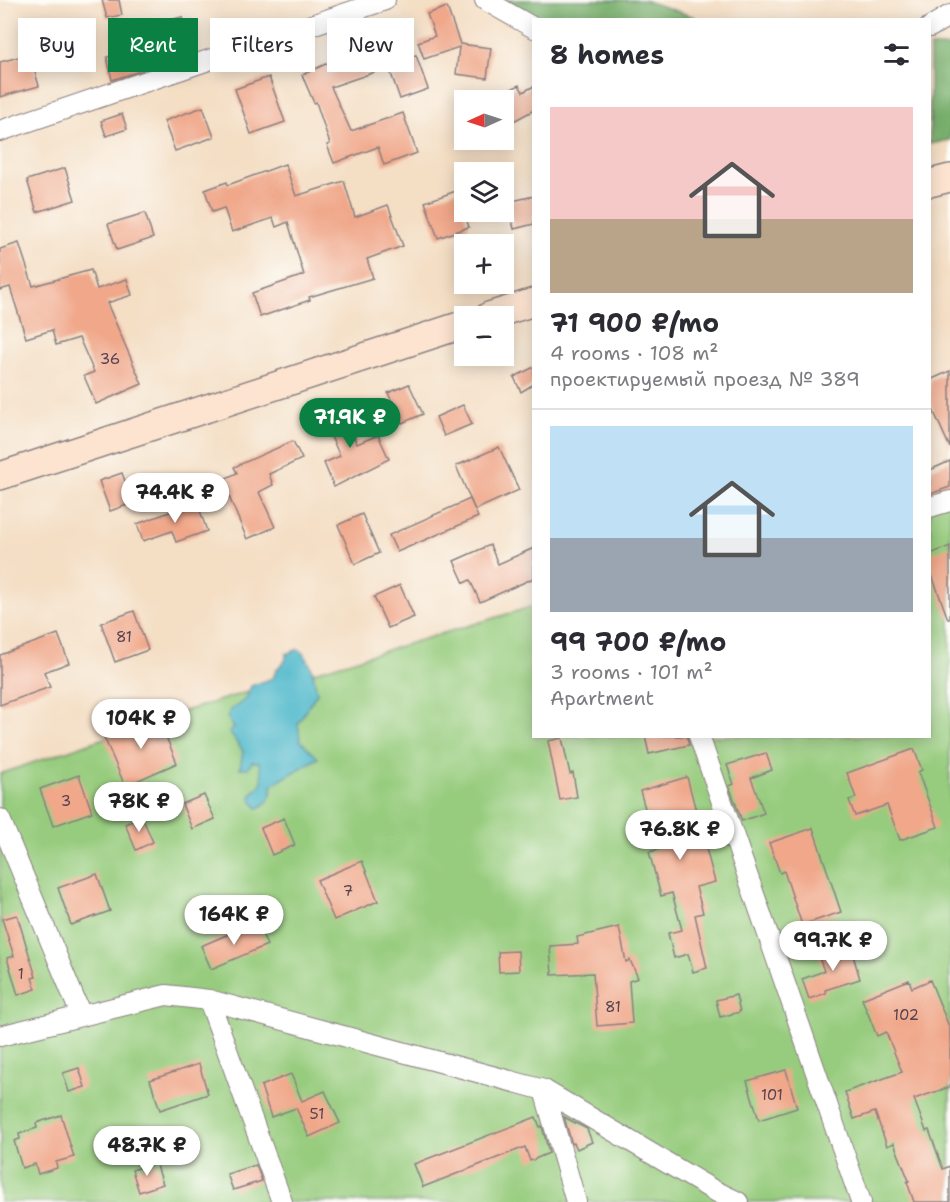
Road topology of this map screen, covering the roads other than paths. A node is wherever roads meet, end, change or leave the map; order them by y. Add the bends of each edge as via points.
1 (385, 0) edge
2 (485, 0) edge
3 (950, 15) edge
4 (931, 26) edge
5 (532, 27) edge
6 (0, 131) edge
7 (950, 178) edge
8 (931, 183) edge
9 (532, 303) edge
10 (514, 308) edge
11 (454, 328) edge
12 (0, 476) edge
13 (950, 501) edge
14 (931, 507) edge
15 (700, 738) edge
16 (0, 819) edge
17 (209, 1000) junction
18 (81, 1016) junction
19 (0, 1036) edge
20 (544, 1090) junction
21 (282, 1202) edge
22 (576, 1202) edge
23 (738, 1202) edge
24 (861, 1202) edge

1 - 6 street
2 - 5 street
3 - 4 street
7 - 8 main road
9 - 10 main road
11 - 12 main road
13 - 14 street
15 - 24 street
16 - 18 street
17 - 18 street via 166,995
17 - 20 street
17 - 21 street
18 - 19 street
20 - 22 street
20 - 23 street

